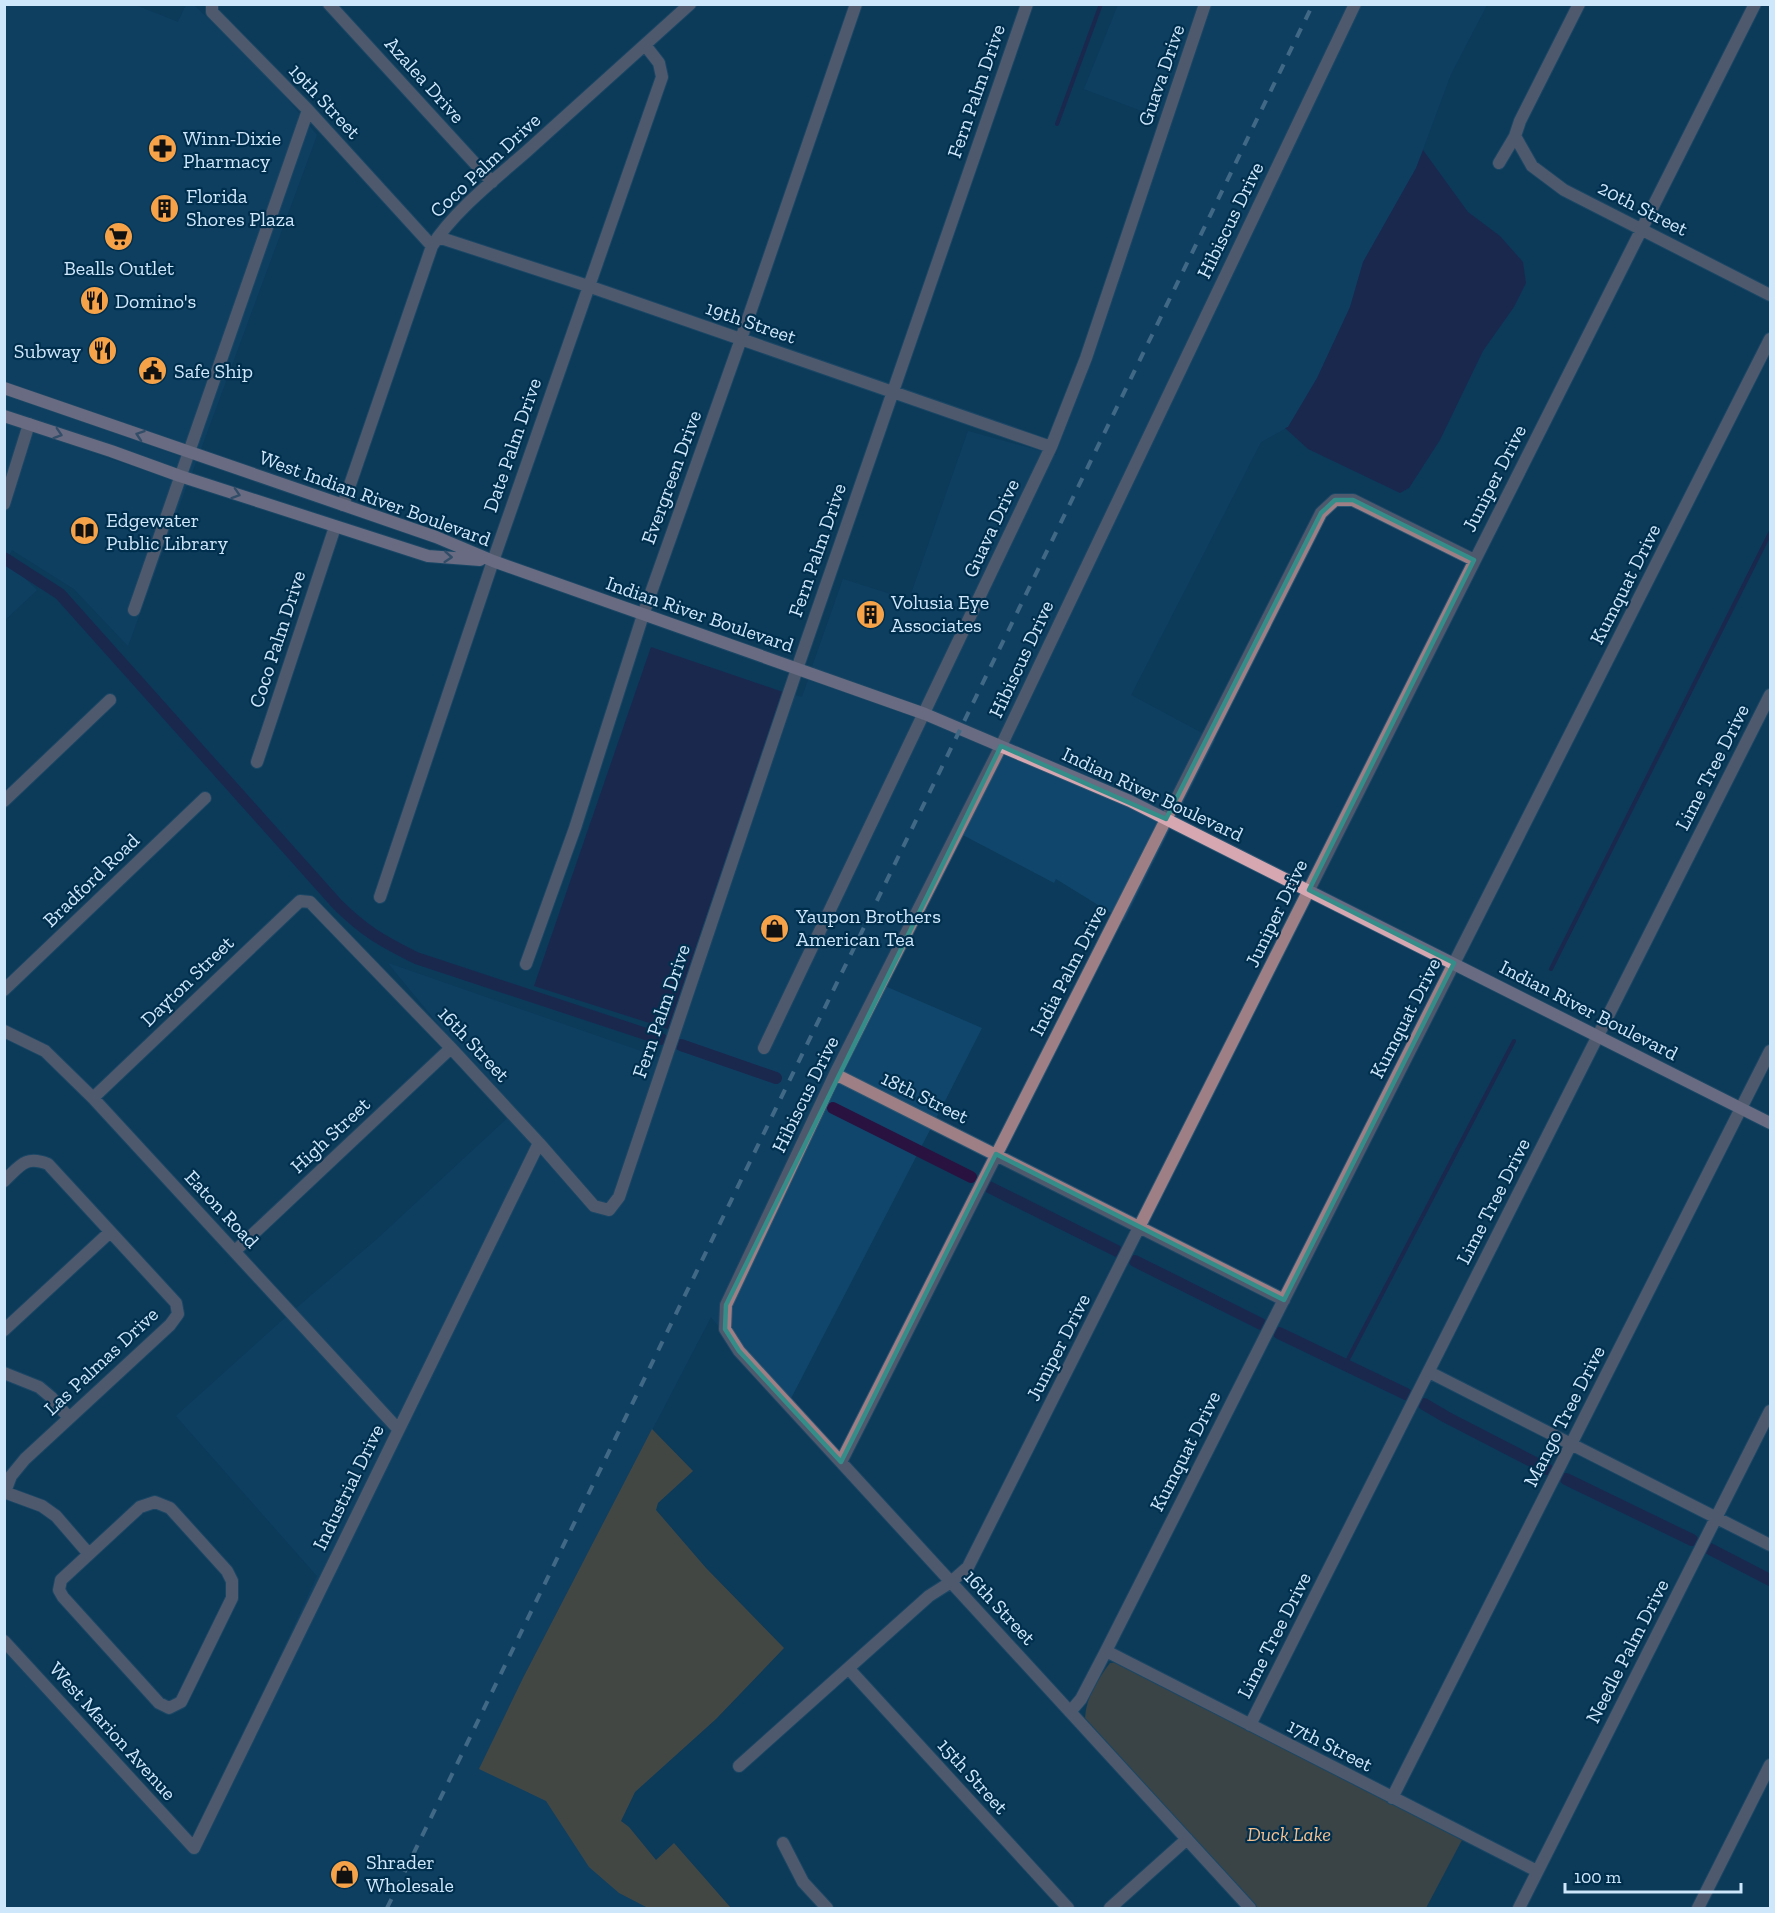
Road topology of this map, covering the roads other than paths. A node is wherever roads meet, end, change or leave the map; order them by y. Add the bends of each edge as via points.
1 (329, 4) edge
2 (690, 4) edge
3 (856, 4) edge
4 (1028, 4) edge
5 (1205, 4) edge
6 (1355, 4) edge
7 (1579, 4) edge
8 (1755, 4) edge
9 (212, 8) edge
10 (645, 45) junction
11 (308, 111) junction
12 (1515, 136) junction
13 (1499, 163) dead end
14 (492, 182) junction
15 (1641, 229) junction
16 (435, 242) junction
17 (588, 286) junction
18 (1770, 295) edge
19 (741, 339) junction
20 (1770, 339) edge
21 (4, 388) edge
22 (892, 391) junction
23 (4, 416) edge
24 (29, 424) junction
25 (1051, 447) junction
26 (189, 452) junction
27 (180, 476) junction
28 (4, 504) edge
29 (343, 505) junction
30 (335, 527) junction
31 (493, 561) junction
32 (1474, 561) junction
33 (134, 610) dead end
34 (643, 615) junction
35 (796, 669) junction
36 (1770, 695) edge
37 (110, 700) dead end
38 (924, 714) junction
39 (1001, 746) junction
40 (257, 762) dead end
41 (205, 798) dead end
42 (4, 801) edge
43 (1166, 819) junction
44 (1309, 890) junction
45 (380, 897) dead end
46 (310, 902) joint
47 (1454, 963) junction
48 (526, 964) dead end
49 (4, 990) edge
50 (4, 1031) edge
51 (1598, 1036) junction
52 (451, 1048) junction
53 (765, 1048) dead end
54 (1770, 1051) edge
55 (835, 1074) junction
56 (93, 1098) junction
57 (1742, 1108) junction
58 (1770, 1123) edge
59 (539, 1143) junction
60 (996, 1154) junction
61 (4, 1181) edge
62 (609, 1210) joint
63 (1141, 1227) junction
64 (109, 1233) junction
65 (235, 1251) junction
66 (1284, 1300) junction
67 (725, 1329) joint
68 (4, 1330) edge
69 (1429, 1372) junction
70 (4, 1373) edge
71 (1770, 1411) edge
72 (69, 1418) junction
73 (398, 1429) junction
74 (1571, 1445) junction
75 (841, 1462) junction
76 (5, 1492) edge
77 (1716, 1518) junction
78 (1770, 1545) edge
79 (88, 1553) junction
80 (951, 1582) junction
81 (4, 1641) edge
82 (1106, 1651) junction
83 (849, 1669) junction
84 (1070, 1712) junction
85 (1250, 1725) junction
86 (1770, 1765) edge
87 (739, 1766) dead end
88 (1392, 1798) junction
89 (1187, 1839) junction
90 (783, 1843) dead end
91 (194, 1848) joint
92 (1537, 1872) junction
93 (827, 1908) edge
94 (1068, 1908) edge
95 (1110, 1908) edge
96 (1251, 1908) edge
97 (1519, 1908) edge
98 (1698, 1908) edge

1 - 14 street, Azalea Drive
2 - 10 street, Coco Palm Drive
3 - 19 street, Evergreen Drive
4 - 22 street, Fern Palm Drive
5 - 25 street, Guava Drive via 1086,358
6 - 39 street, Hibiscus Drive
7 - 12 street
8 - 15 street, Juniper Drive
9 - 11 street, 19th Street
10 - 14 street, Coco Palm Drive
10 - 17 street, Date Palm Drive via 659,63 662,77
11 - 16 street, 19th Street
11 - 26 street
12 - 13 street
12 - 15 street, 20th Street via 1532,166 1564,190
14 - 16 street, Coco Palm Drive
15 - 18 street, 20th Street
15 - 32 street, Juniper Drive
16 - 17 street, 19th Street
16 - 29 street, Coco Palm Drive
17 - 19 street, 19th Street
17 - 31 street, Date Palm Drive
19 - 22 street, 19th Street
19 - 34 street, Evergreen Drive
20 - 47 street, Kumquat Drive
26 -> 21 main road, West Indian River Boulevard
22 - 25 street, 19th Street
22 - 35 street, Fern Palm Drive
23 - 24 main road, West Indian River Boulevard
24 -> 27 main road, West Indian River Boulevard
24 - 28 street
25 - 38 street, Guava Drive
26 - 27 street
26 - 29 main road, West Indian River Boulevard
27 -> 30 main road, West Indian River Boulevard
27 - 33 street
29 - 31 main road, West Indian River Boulevard
30 -> 31 main road, West Indian River Boulevard via 428,556
30 - 40 street, Coco Palm Drive
31 - 34 main road, Indian River Boulevard
31 - 45 street, Date Palm Drive
32 - 43 street, India Palm Drive via 1353,500 1335,500 1321,513
32 - 44 street, Juniper Drive
34 - 35 main road, Indian River Boulevard
34 - 48 street, Evergreen Drive
35 - 38 main road, Indian River Boulevard
35 - 62 street, Fern Palm Drive via 619,1197
36 - 51 street, Lime Tree Drive
37 - 42 street
38 - 39 main road, Indian River Boulevard
38 - 53 street, Guava Drive
39 - 43 main road, Indian River Boulevard
39 - 55 street, Hibiscus Drive
41 - 49 street, Bradford Road
43 - 44 main road, Indian River Boulevard
43 - 60 street, India Palm Drive
44 - 47 main road, Indian River Boulevard
44 - 63 street, Juniper Drive
46 - 52 street, 16th Street
46 - 56 street, Dayton Street via 300,901
47 - 51 main road, Indian River Boulevard
47 - 66 street, Kumquat Drive
50 - 56 street, Eaton Road via 45,1051
51 - 57 main road, Indian River Boulevard
51 - 69 street, Lime Tree Drive
52 - 59 street, 16th Street
52 - 65 street, High Street
54 - 57 street, Mango Tree Drive
55 - 60 street, 18th Street
55 - 67 street, Hibiscus Drive via 726,1305
56 - 65 street, Eaton Road
57 - 58 main road, Indian River Boulevard
57 - 74 street, Mango Tree Drive
59 - 62 street, 16th Street via 594,1206
59 - 73 street, Industrial Drive
60 - 63 street, 18th Street
60 - 75 street, India Palm Drive
61 - 64 street, Las Palmas Drive via 25,1161 36,1159 48,1164
63 - 66 street, 18th Street
63 - 80 street, Juniper Drive via 968,1567
64 - 68 street
64 - 72 street, Las Palmas Drive via 176,1304 178,1314
65 - 73 street, Eaton Road
66 - 82 street, Kumquat Drive
67 - 75 street, 16th Street via 739,1351
69 - 74 street
69 - 85 street, Lime Tree Drive
70 - 72 street via 39,1387
71 - 77 street, Needle Palm Drive
72 - 76 street, Las Palmas Drive via 21,1464
73 - 91 street, Industrial Drive
74 - 77 street
74 - 88 street, Mango Tree Drive
75 - 80 street, 16th Street
76 - 79 street via 42,1506 56,1516
77 - 78 street
77 - 92 street, Needle Palm Drive
79 - 79 street via 61,1580 59,1590 63,1597 159,1703 169,1708 181,1702 232,1598 232,1581 227,1571 170,1508 155,1502 140,1507
80 - 83 street, Juniper Drive via 929,1596
80 - 84 street, 16th Street
81 - 91 street, West Marion Avenue
82 - 84 street, Kumquat Drive
82 - 85 street, 17th Street
83 - 87 street, Juniper Drive
83 - 94 street, 15th Street
84 - 89 street, 16th Street
85 - 88 street, 17th Street
86 - 98 street
88 - 92 street, 17th Street
89 - 95 street
89 - 96 street, 16th Street
90 - 93 street via 803,1882
92 - 97 street, Needle Palm Drive

